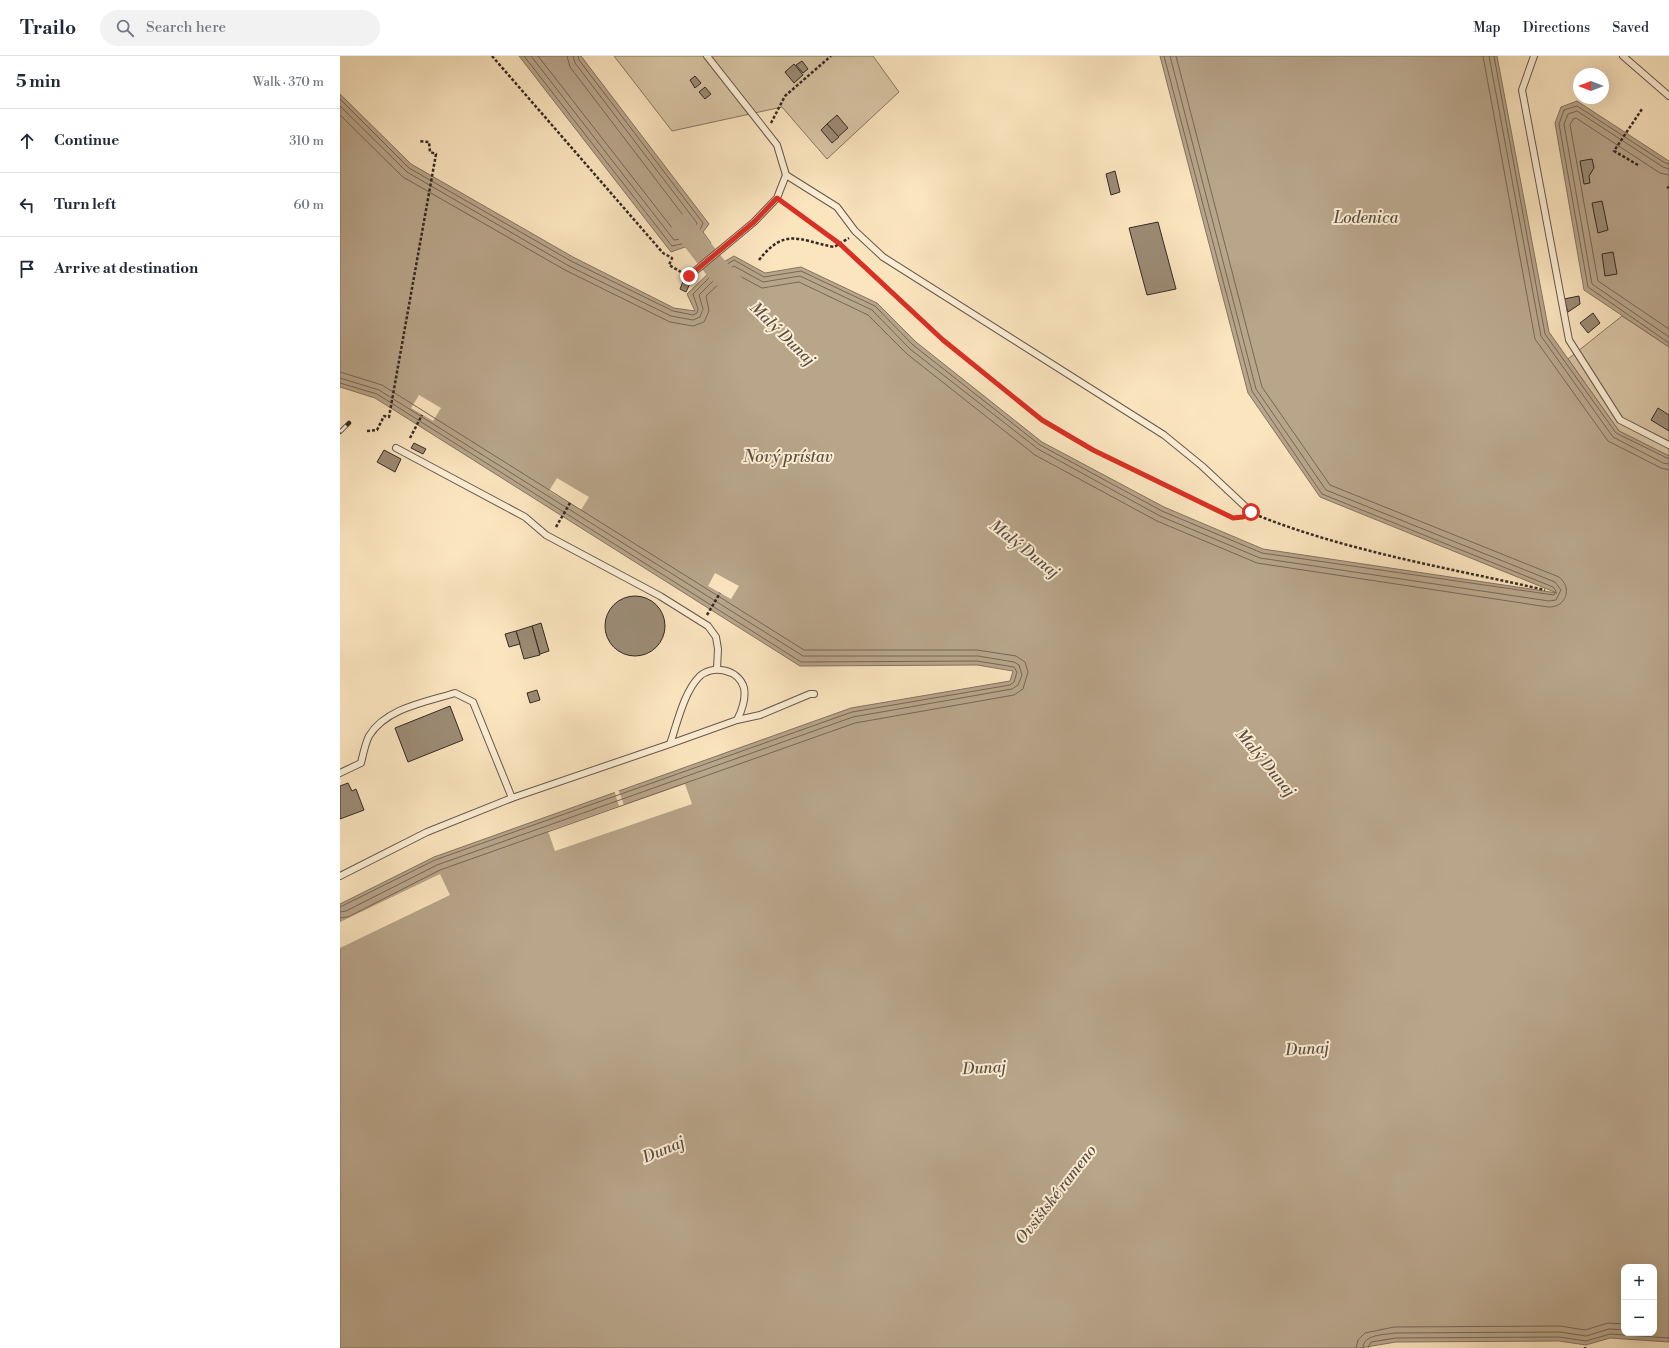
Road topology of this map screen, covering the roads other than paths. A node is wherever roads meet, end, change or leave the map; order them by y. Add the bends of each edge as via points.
1 (707, 56) edge
2 (1534, 56) edge
3 (1622, 56) edge
4 (1669, 96) edge
5 (786, 175) junction
6 (689, 276) dead end
7 (1669, 445) edge
8 (396, 448) dead end
9 (1251, 512) road end
10 (718, 670) junction
11 (814, 694) dead end
12 (738, 720) junction
13 (670, 744) junction
14 (340, 773) edge
15 (512, 798) junction
16 (340, 876) edge

1 - 5 lane via 777,145
2 - 7 lane via 1522,90 1569,340 1620,420
3 - 4 lane
5 - 6 lane via 777,198 754,222
5 - 9 lane via 837,207 855,231 883,257 1164,436 1202,466
8 - 10 lane via 526,517 546,535 660,596 708,626 716,637
10 - 12 lane via 724,669 735,675 744,687 744,701
10 - 13 lane via 710,670 699,676 690,689
11 - 12 lane via 760,715
12 - 13 lane
13 - 15 lane
14 - 15 lane via 361,763 368,738 380,722 413,706 455,693 473,702
15 - 16 lane via 427,832

